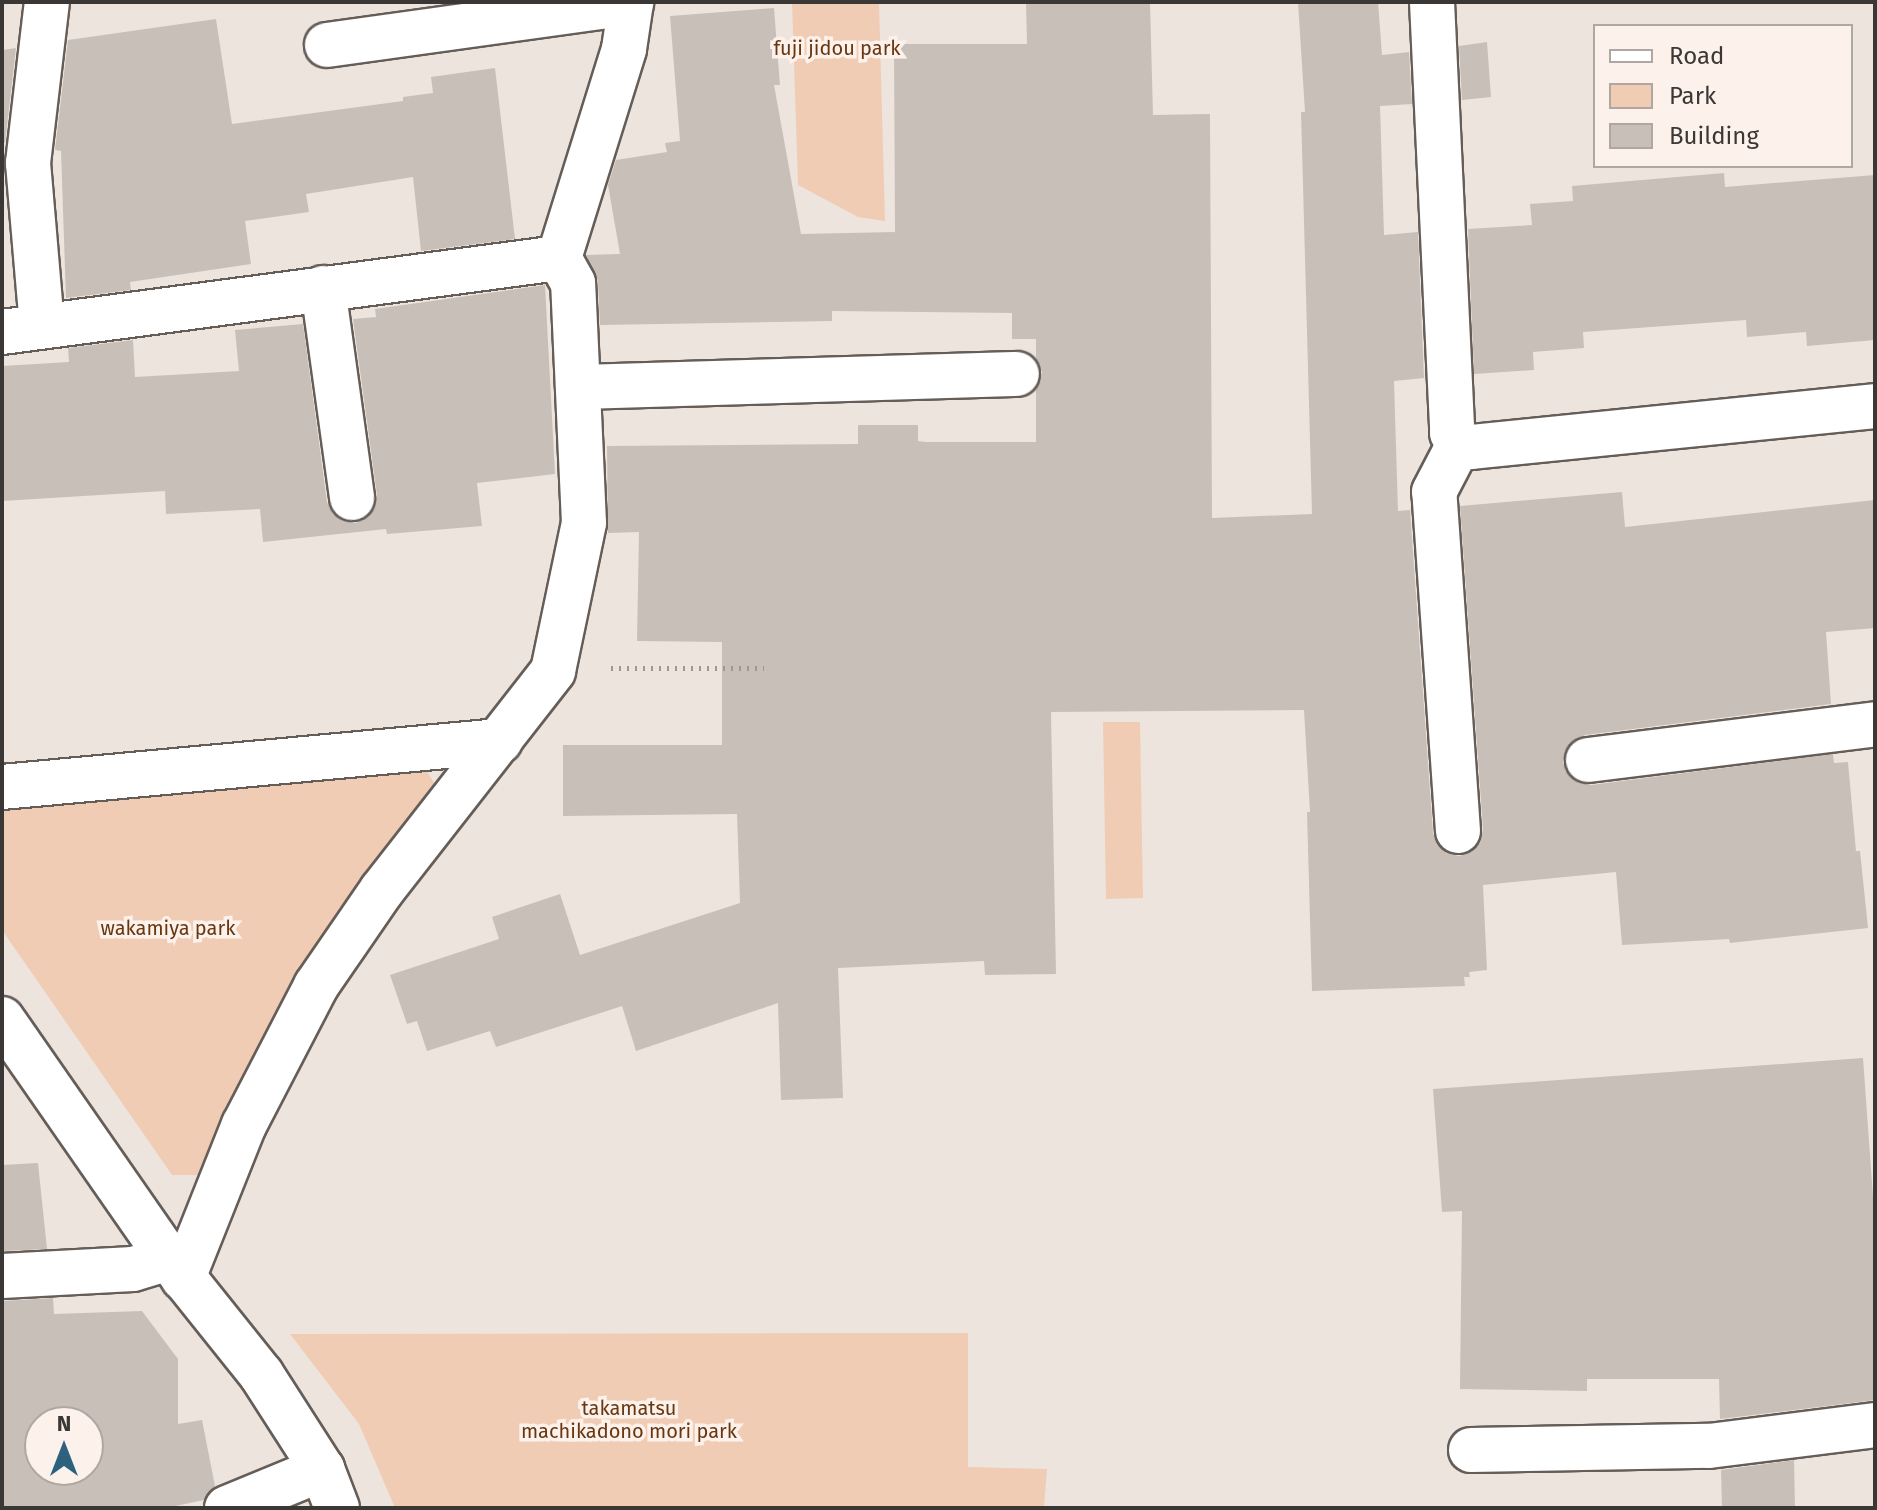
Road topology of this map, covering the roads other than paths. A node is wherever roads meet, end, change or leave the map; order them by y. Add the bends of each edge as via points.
1 (47, 2) edge
2 (631, 2) edge
3 (1432, 2) edge
4 (327, 45) dead end
5 (559, 258) junction
6 (323, 288) junction
7 (22, 329) edge
8 (1017, 374) dead end
9 (578, 387) junction
10 (1875, 406) edge
11 (1459, 444) junction
12 (352, 498) dead end
13 (1875, 724) edge
14 (500, 741) junction
15 (1588, 760) dead end
16 (2, 787) edge
17 (1458, 831) dead end
18 (2, 1019) edge
19 (176, 1268) junction
20 (2, 1276) edge
21 (1875, 1425) edge
22 (1471, 1450) dead end
23 (330, 1489) edge
24 (227, 1508) edge

1 - 7 street via 28,163
2 - 4 street
2 - 5 street via 624,49
3 - 11 street via 1452,433
5 - 6 street
5 - 9 street via 573,283
6 - 7 street
6 - 12 street
8 - 9 street
9 - 14 street via 584,523 554,667
10 - 11 street via 1472,447
11 - 17 street via 1434,492
13 - 15 street
14 - 16 street
14 - 19 street via 382,890 316,986
18 - 19 street
19 - 20 street
19 - 23 street via 261,1374
21 - 22 street via 1709,1446
23 - 24 street

